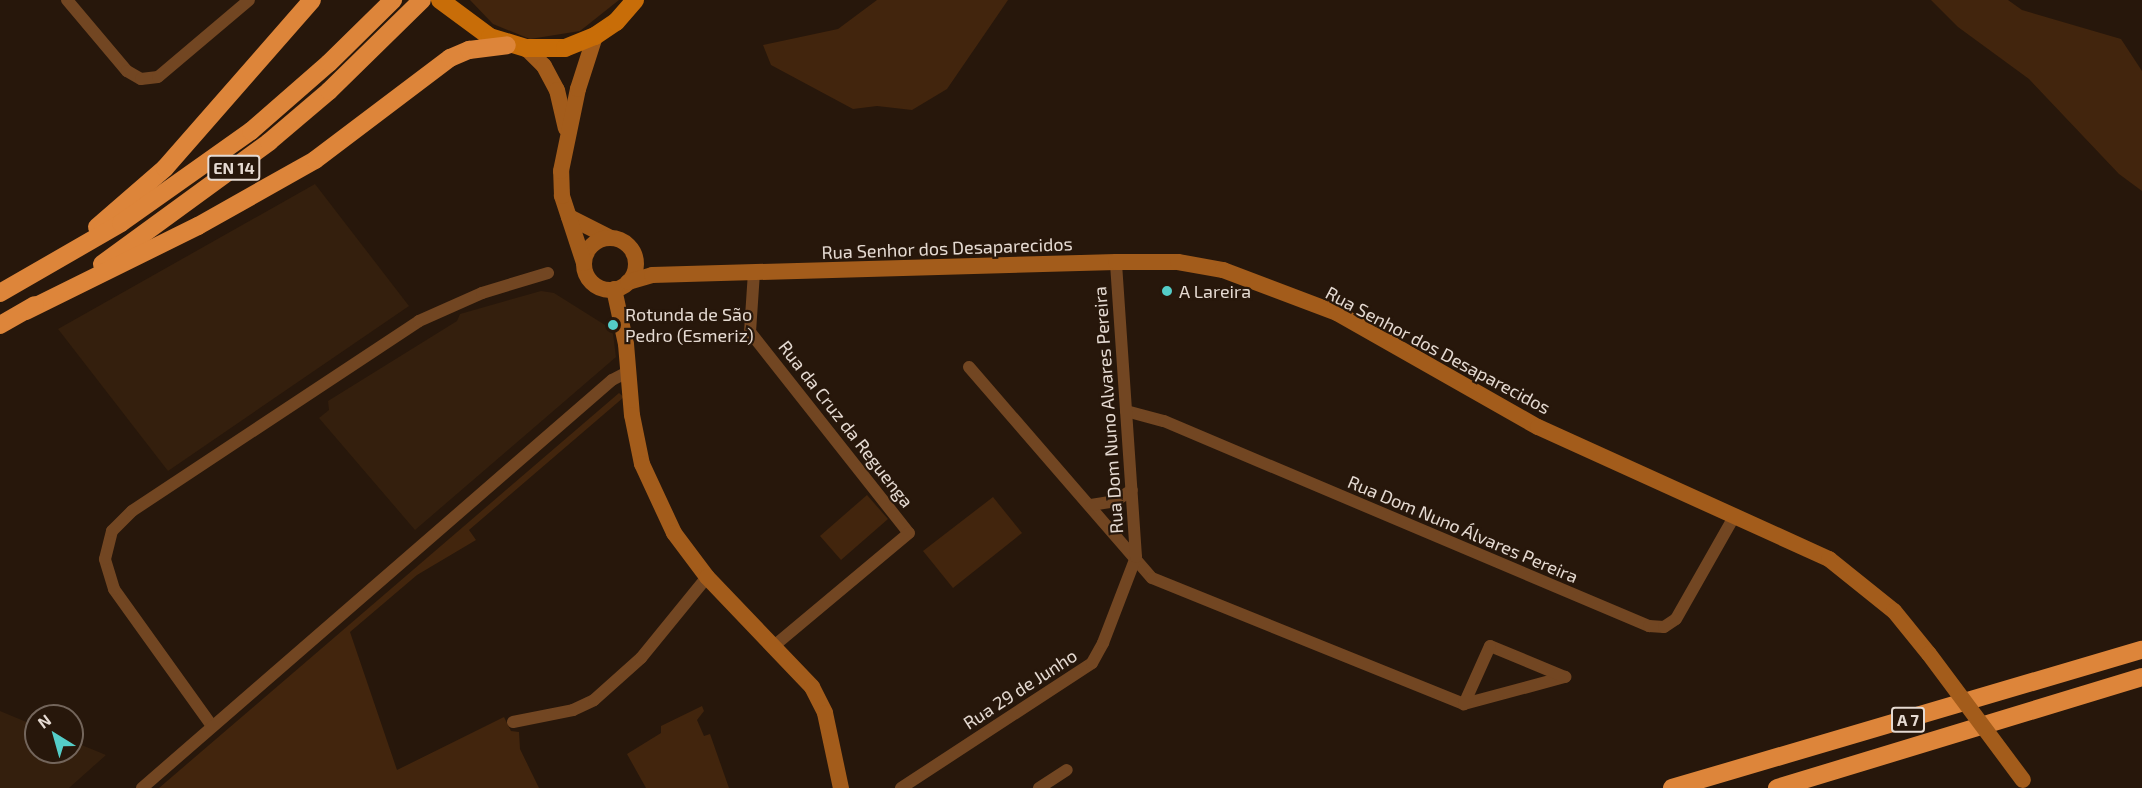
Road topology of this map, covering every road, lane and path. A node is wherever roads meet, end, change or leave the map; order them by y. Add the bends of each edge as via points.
1 (67, 0) edge
2 (249, 0) edge
3 (312, 0) edge
4 (393, 0) edge
5 (422, 0) edge
6 (440, 0) edge
7 (638, 2) edge
8 (595, 36) junction
9 (507, 45) junction
10 (526, 48) junction
11 (567, 133) junction
12 (569, 217) junction
13 (611, 238) junction
14 (634, 254) junction
15 (1116, 262) junction
16 (584, 263) junction
17 (52, 264) junction
18 (754, 272) junction
19 (548, 273) dead end
20 (689, 276) junction
21 (621, 286) junction
22 (0, 293) edge
23 (26, 311) junction
24 (0, 325) edge
25 (969, 367) dead end
26 (630, 371) junction
27 (1126, 411) junction
28 (1132, 490) junction
29 (1091, 505) junction
30 (1735, 515) junction
31 (1136, 556) junction
32 (707, 577) junction
33 (775, 645) junction
34 (2142, 650) edge
35 (2142, 677) edge
36 (1464, 704) junction
37 (513, 722) dead end
38 (212, 726) junction
39 (1067, 770) dead end
40 (2026, 784) edge
41 (142, 788) edge
42 (841, 788) edge
43 (902, 788) edge
44 (1039, 788) edge
45 (1672, 788) edge
46 (1777, 788) edge

1 - 2 street via 127,71 141,79 158,77
3 - 17 highway via 165,168
4 - 17 highway, EN 14 via 251,131 149,205
5 - 23 highway, EN 14 via 336,84 269,142 136,240
6 - 9 main road
7 - 8 main road
8 - 10 main road via 565,48
8 - 11 street
9 - 10 main road
9 - 23 highway via 469,50 450,58 315,160 198,226
10 - 11 street via 544,66 557,90
11 - 12 street via 561,171 562,195
12 - 13 street
12 - 16 street
13 - 14 street via 625,243
13 - 16 street via 592,245
14 - 20 street, Rua Senhor dos Desaparecidos
14 - 21 street via 636,264
15 - 18 street, Rua Senhor dos Desaparecidos
15 - 27 street, Rua Dom Nuno Alvares Pereira
15 - 30 street, Rua Senhor dos Desaparecidos via 1178,262 1223,270 1336,313 1538,427
16 - 21 street via 589,280 604,289
17 - 22 highway, EN 14
18 - 20 street, Rua Senhor dos Desaparecidos
18 - 33 street, Rua da Cruz da Reguenga via 750,332 909,533
19 - 38 street via 482,293 418,321 132,511 112,531 105,559 114,589
20 - 21 street, Rua Senhor dos Desaparecidos via 652,275
21 - 26 street
23 - 24 highway, EN 14
25 - 29 street
26 - 32 street via 632,415 642,464 674,533
26 - 38 street via 612,380
27 - 28 street, Rua Dom Nuno Alvares Pereira
27 - 30 street, Rua Dom Nuno Álvares Pereira via 1164,422 1649,626 1664,627 1676,619
28 - 29 street via 1115,501
28 - 31 street, Rua Dom Nuno Alvares Pereira
29 - 31 street
30 - 40 street, Rua Senhor dos Desaparecidos, bridge via 1848,571 1894,611
31 - 36 street via 1152,578
31 - 43 street, Rua 29 de Junho via 1092,663
32 - 33 street
32 - 37 street via 609,689 573,710
33 - 42 street via 812,687 825,713
34 - 45 highway, A 7
35 - 46 highway, A 7
36 - 36 street via 1554,680 1565,676 1490,646
38 - 41 street
39 - 44 street

